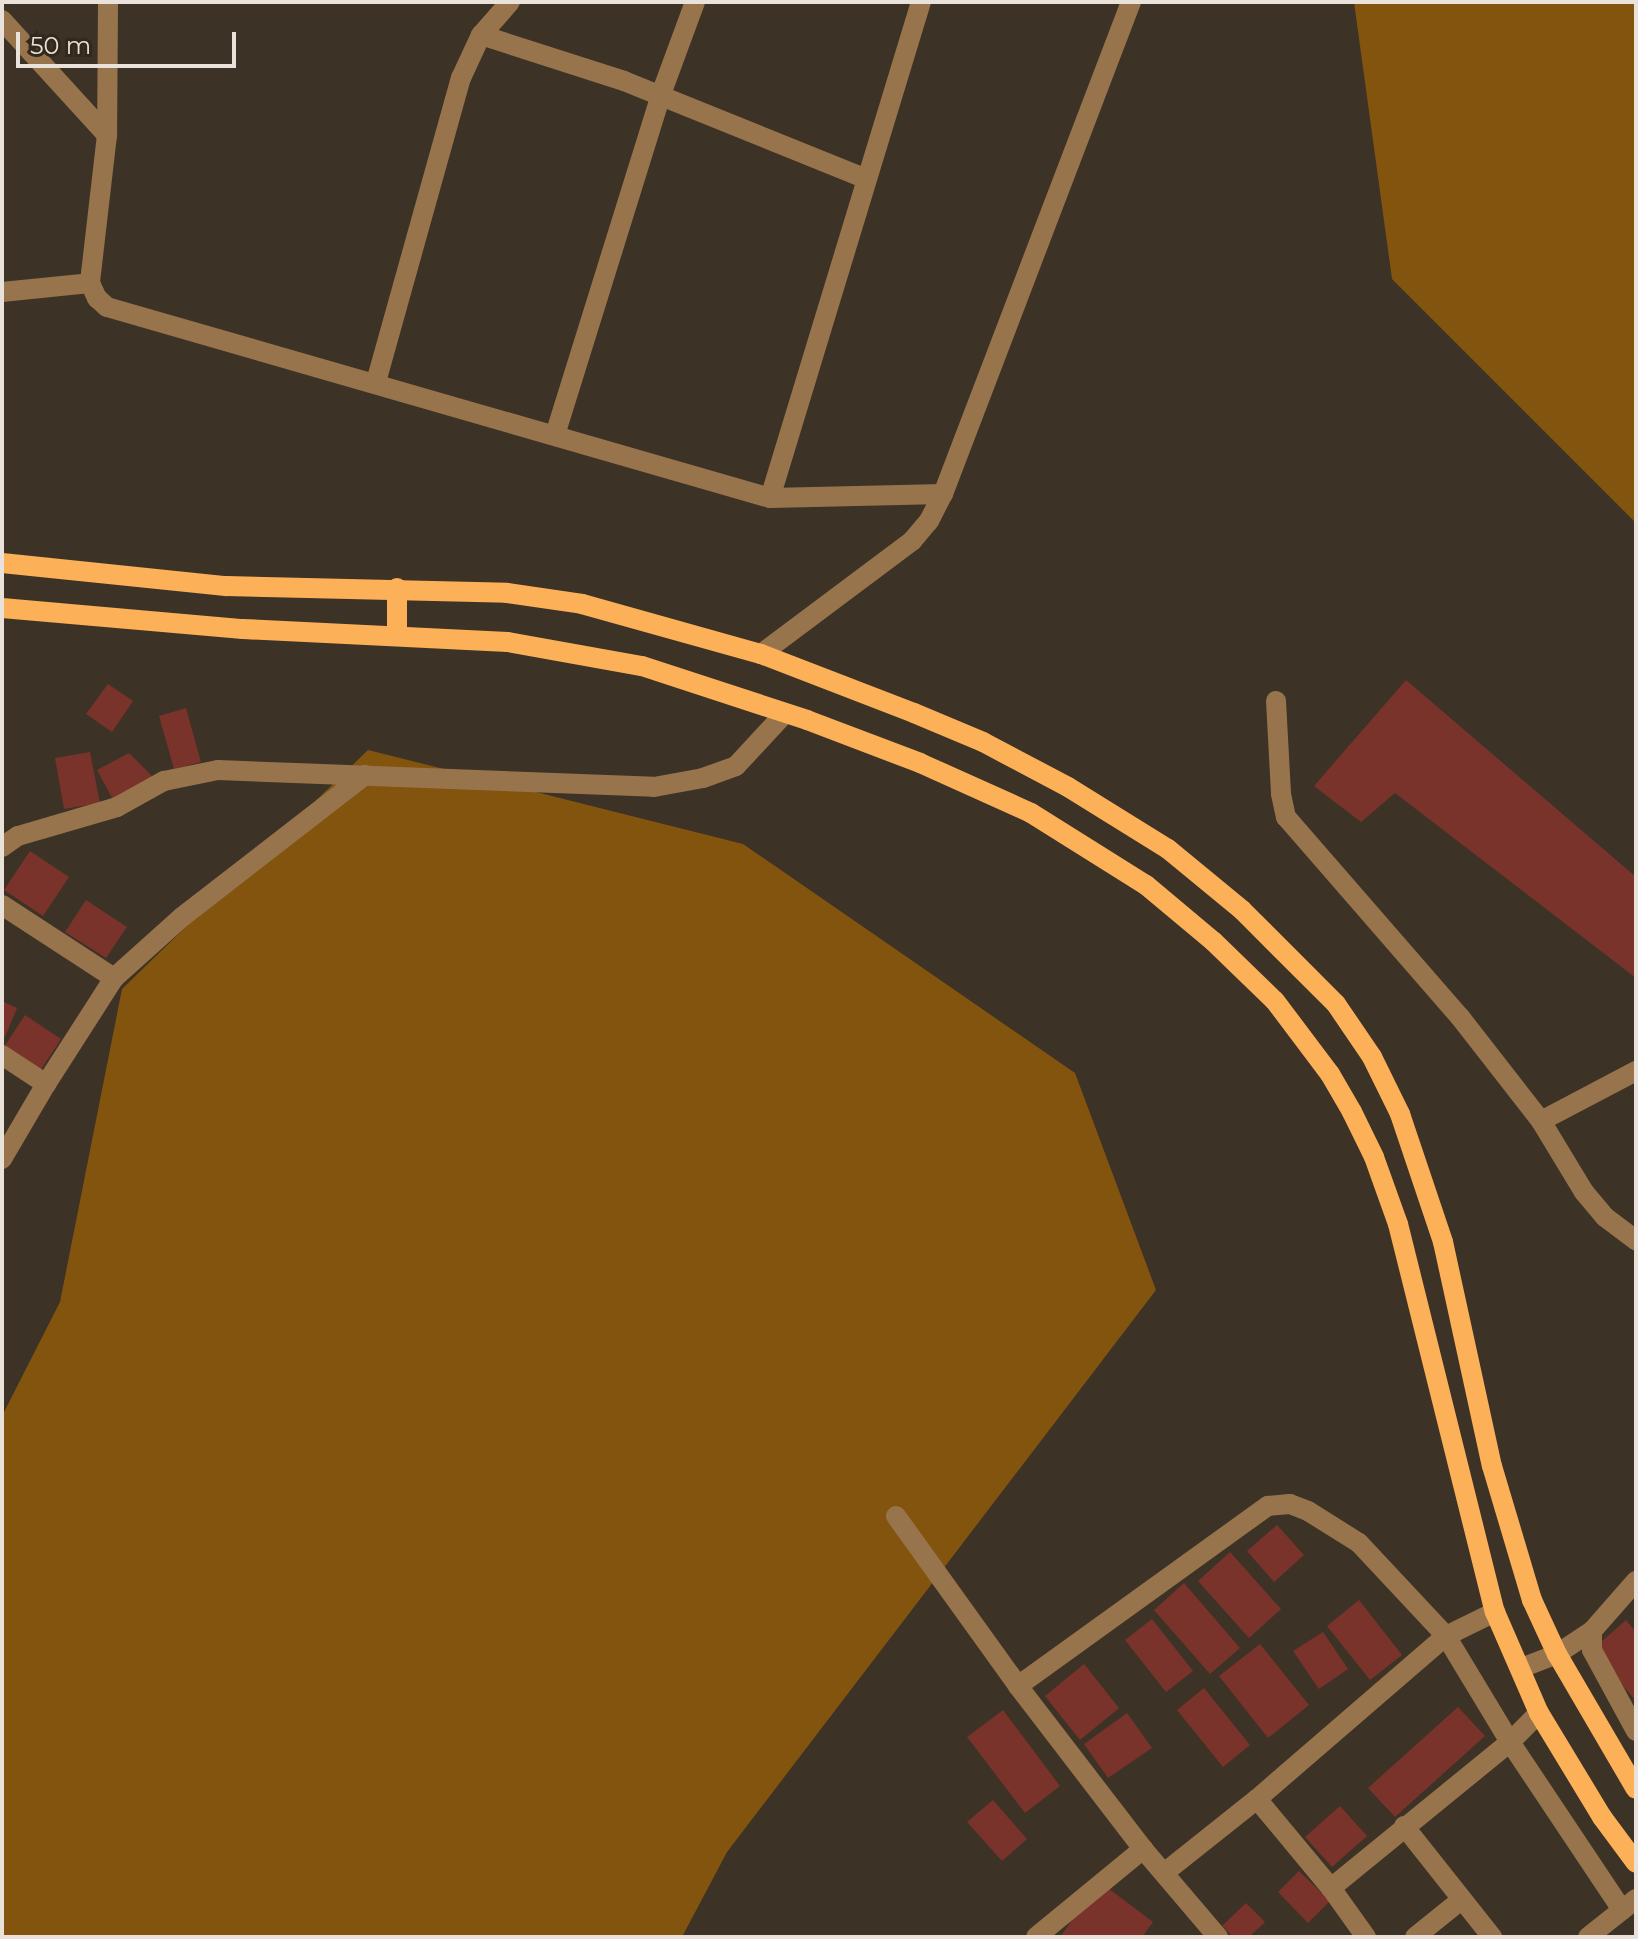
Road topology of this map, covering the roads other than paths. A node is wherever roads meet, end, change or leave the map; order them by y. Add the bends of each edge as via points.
1 (108, 2) edge
2 (510, 2) edge
3 (695, 2) edge
4 (921, 2) edge
5 (1131, 2) edge
6 (2, 20) edge
7 (481, 35) junction
8 (660, 97) junction
9 (107, 135) junction
10 (866, 179) junction
11 (90, 283) junction
12 (2, 292) edge
13 (376, 382) junction
14 (555, 435) junction
15 (943, 494) junction
16 (770, 498) junction
17 (2, 563) edge
18 (397, 588) junction
19 (2, 608) edge
20 (397, 635) junction
21 (761, 654) junction
22 (1276, 701) dead end
23 (785, 713) junction
24 (365, 775) junction
25 (2, 847) edge
26 (2, 905) edge
27 (114, 978) junction
28 (2, 1055) edge
29 (1636, 1071) edge
30 (46, 1084) junction
31 (1541, 1121) junction
32 (2, 1159) edge
33 (1636, 1240) edge
34 (896, 1516) dead end
35 (1636, 1581) edge
36 (1495, 1612) junction
37 (1592, 1631) junction
38 (1446, 1636) junction
39 (1557, 1654) junction
40 (1521, 1668) junction
41 (1018, 1686) junction
42 (1539, 1713) junction
43 (1636, 1731) edge
44 (1510, 1742) junction
45 (1636, 1789) edge
46 (1257, 1799) junction
47 (1404, 1826) junction
48 (1143, 1849) junction
49 (1636, 1863) edge
50 (1164, 1873) junction
51 (1331, 1888) junction
52 (1461, 1900) junction
53 (1629, 1904) edge
54 (1036, 1937) edge
55 (1218, 1937) edge
56 (1366, 1937) edge
57 (1415, 1937) edge
58 (1492, 1937) edge
59 (1588, 1937) edge

1 - 9 street
2 - 7 street
3 - 8 street
4 - 10 street
5 - 15 street
6 - 9 street
7 - 8 street
7 - 13 street via 461,78
8 - 10 street
8 - 14 street
9 - 11 street
10 - 16 street
11 - 12 street
11 - 13 street via 107,307
13 - 14 street
14 - 16 street
15 - 16 street
15 - 21 street via 912,541
17 - 18 main road via 226,586
18 - 20 main road
18 - 21 main road via 507,593 582,604
19 - 20 main road via 243,629
20 - 23 main road via 573,651 642,666
21 - 39 main road via 983,742 1068,787 1168,849 1242,910 1336,1004 1372,1057 1400,1114 1443,1242 1492,1466 1532,1600
22 - 31 street via 1286,817 1460,1017
23 - 24 street via 736,766 654,787
23 - 36 main road via 920,763 1031,813 1146,885 1275,1001 1330,1074 1374,1157 1398,1224
24 - 25 street via 218,770 164,781 117,807 18,836
24 - 27 street via 182,917
26 - 27 street
27 - 30 street
28 - 30 street
29 - 31 street
30 - 32 street
31 - 33 street via 1584,1192 1605,1217
34 - 41 street
35 - 37 street
36 - 38 street
36 - 40 main road
37 - 39 street
37 - 43 street via 1592,1650
38 - 41 street via 1359,1543 1308,1511 1290,1504 1268,1506
38 - 44 street
38 - 46 street
39 - 40 street
39 - 45 main road
40 - 42 main road
41 - 48 street
42 - 44 street
42 - 49 main road
44 - 47 street
44 - 53 street
46 - 50 street
46 - 51 street
47 - 51 street
47 - 52 street
48 - 50 street
48 - 54 street
50 - 55 street
51 - 56 street
52 - 57 street
52 - 58 street
53 - 59 street

